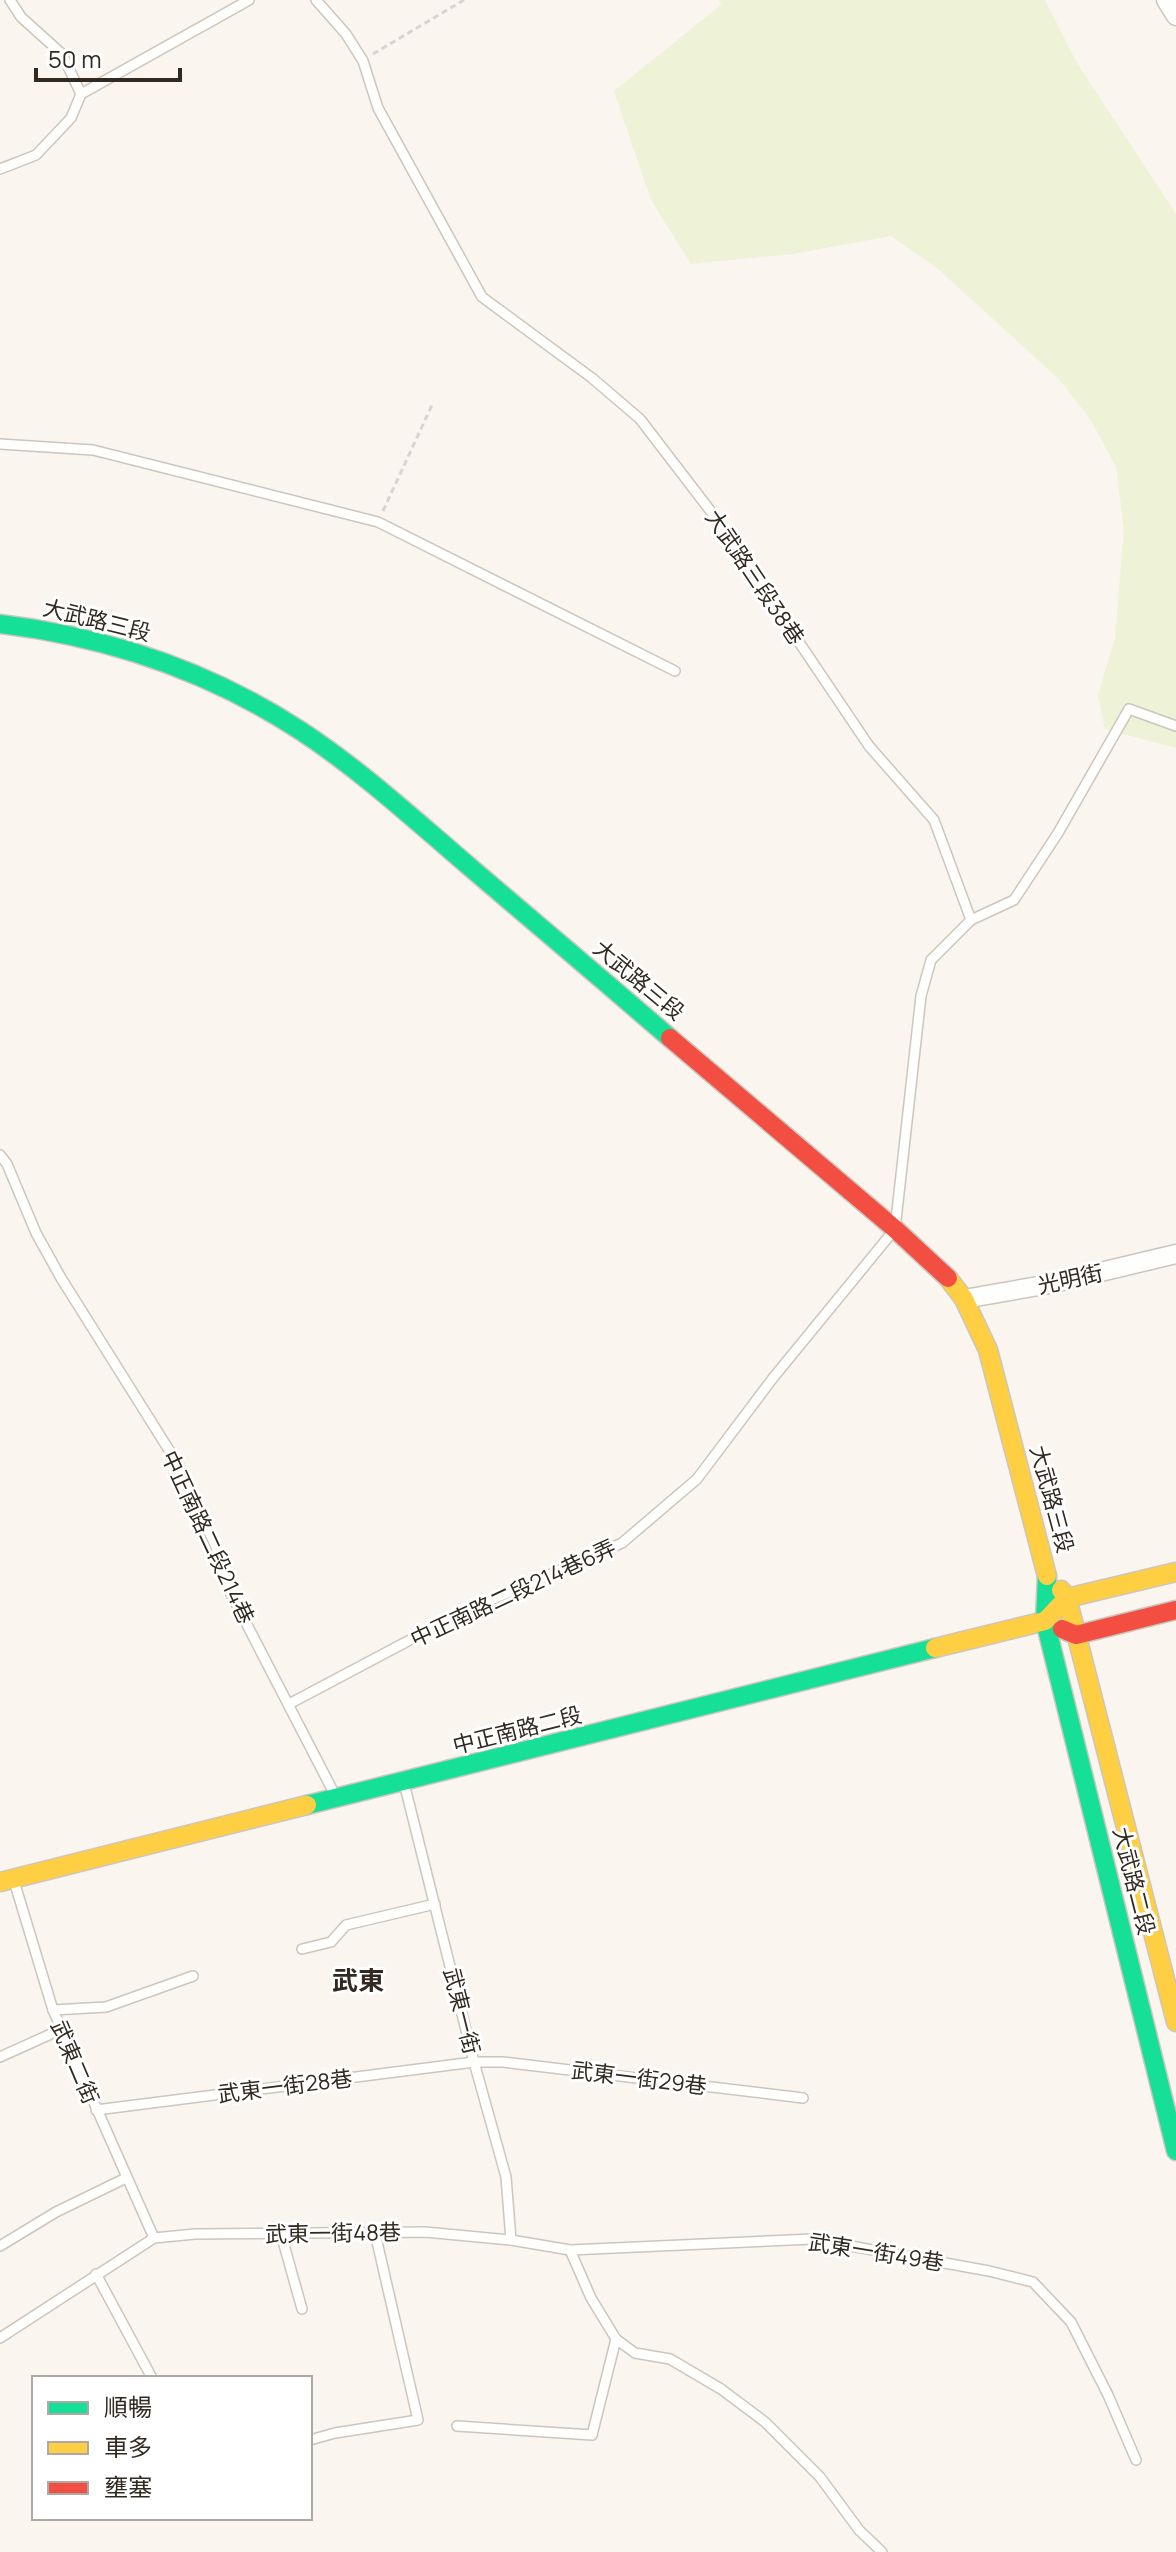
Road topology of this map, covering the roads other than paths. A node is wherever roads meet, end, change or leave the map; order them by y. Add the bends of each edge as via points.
1 (10, 0) edge
2 (249, 0) edge
3 (316, 0) edge
4 (1166, 0) edge
5 (1176, 16) edge
6 (81, 94) junction
7 (0, 169) edge
8 (0, 444) edge
9 (0, 624) edge
10 (675, 671) dead end
11 (1176, 726) edge
12 (971, 920) junction
13 (0, 1155) edge
14 (895, 1229) junction
15 (1176, 1254) edge
16 (964, 1299) junction
17 (1176, 1572) edge
18 (1047, 1573) junction
19 (1067, 1598) junction
20 (1176, 1610) edge
21 (1045, 1621) junction
22 (1076, 1635) junction
23 (289, 1704) junction
24 (404, 1783) junction
25 (337, 1799) junction
26 (6, 1880) edge
27 (435, 1904) junction
28 (302, 1949) dead end
29 (193, 1976) dead end
30 (53, 2010) junction
31 (1176, 2022) edge
32 (62, 2029) junction
33 (0, 2057) edge
34 (474, 2062) junction
35 (803, 2098) dead end
36 (96, 2110) junction
37 (1176, 2151) edge
38 (126, 2178) junction
39 (375, 2233) junction
40 (281, 2234) junction
41 (154, 2238) junction
42 (511, 2240) junction
43 (0, 2246) edge
44 (570, 2250) junction
45 (96, 2274) junction
46 (302, 2309) dead end
47 (0, 2338) edge
48 (616, 2339) junction
49 (151, 2376) edge
50 (457, 2426) dead end
51 (312, 2439) edge
52 (1136, 2460) dead end
53 (882, 2552) edge

1 - 6 lane via 62,54
2 - 6 lane
3 - 12 lane, 大武路三段38巷 via 363,61 378,108 482,297 640,419 712,513 869,746 934,820
4 - 5 street
6 - 7 lane via 71,118 36,155
8 - 10 lane via 93,450 378,522
9 - 14 street, 大武路三段 via 115,645 197,675 284,720 422,826
11 - 12 lane via 1129,709 1014,900
12 - 14 lane via 931,960 921,996
13 - 23 lane, 中正南路二段214巷 via 61,1278 179,1466 216,1547 229,1590
14 - 16 street, 大武路三段
14 - 23 lane, 中正南路二段214巷6弄 via 697,1479 622,1543 457,1615
15 - 16 street, 光明街
16 - 18 street, 大武路三段 via 988,1350
17 - 19 street
18 - 19 street, 大武路三段
18 - 21 street, 大武路三段
19 - 21 street
19 - 22 street, 大武路二段
20 - 22 street
21 - 22 street
21 - 24 street, 中正南路二段
21 - 37 street, 大武路二段
22 - 31 street, 大武路二段
23 - 25 lane, 中正南路二段214巷
24 - 25 street, 中正南路二段
24 - 27 lane, 武東一街
25 - 26 street, 中正南路二段
26 - 30 lane, 武東二街
27 - 28 lane via 346,1925 331,1942
27 - 34 lane, 武東一街
29 - 30 lane via 106,2007
30 - 32 lane, 武東二街
32 - 33 lane
32 - 36 lane, 武東二街
34 - 35 lane, 武東一街29巷
34 - 36 lane, 武東一街28巷
34 - 42 lane, 武東一街 via 506,2177
36 - 38 lane, 武東二街
38 - 41 lane, 武東二街
38 - 43 lane
39 - 40 lane, 武東一街48巷
39 - 42 lane, 武東一街48巷
39 - 51 lane via 418,2420
40 - 41 lane, 武東一街48巷
40 - 46 lane
41 - 45 lane
42 - 44 lane, 武東一街49巷
44 - 48 lane
44 - 52 lane, 武東一街49巷 via 812,2239 1033,2282 1071,2322
45 - 47 lane
45 - 49 lane
48 - 50 lane via 592,2435
48 - 53 lane via 635,2353 670,2359 765,2422 820,2477

